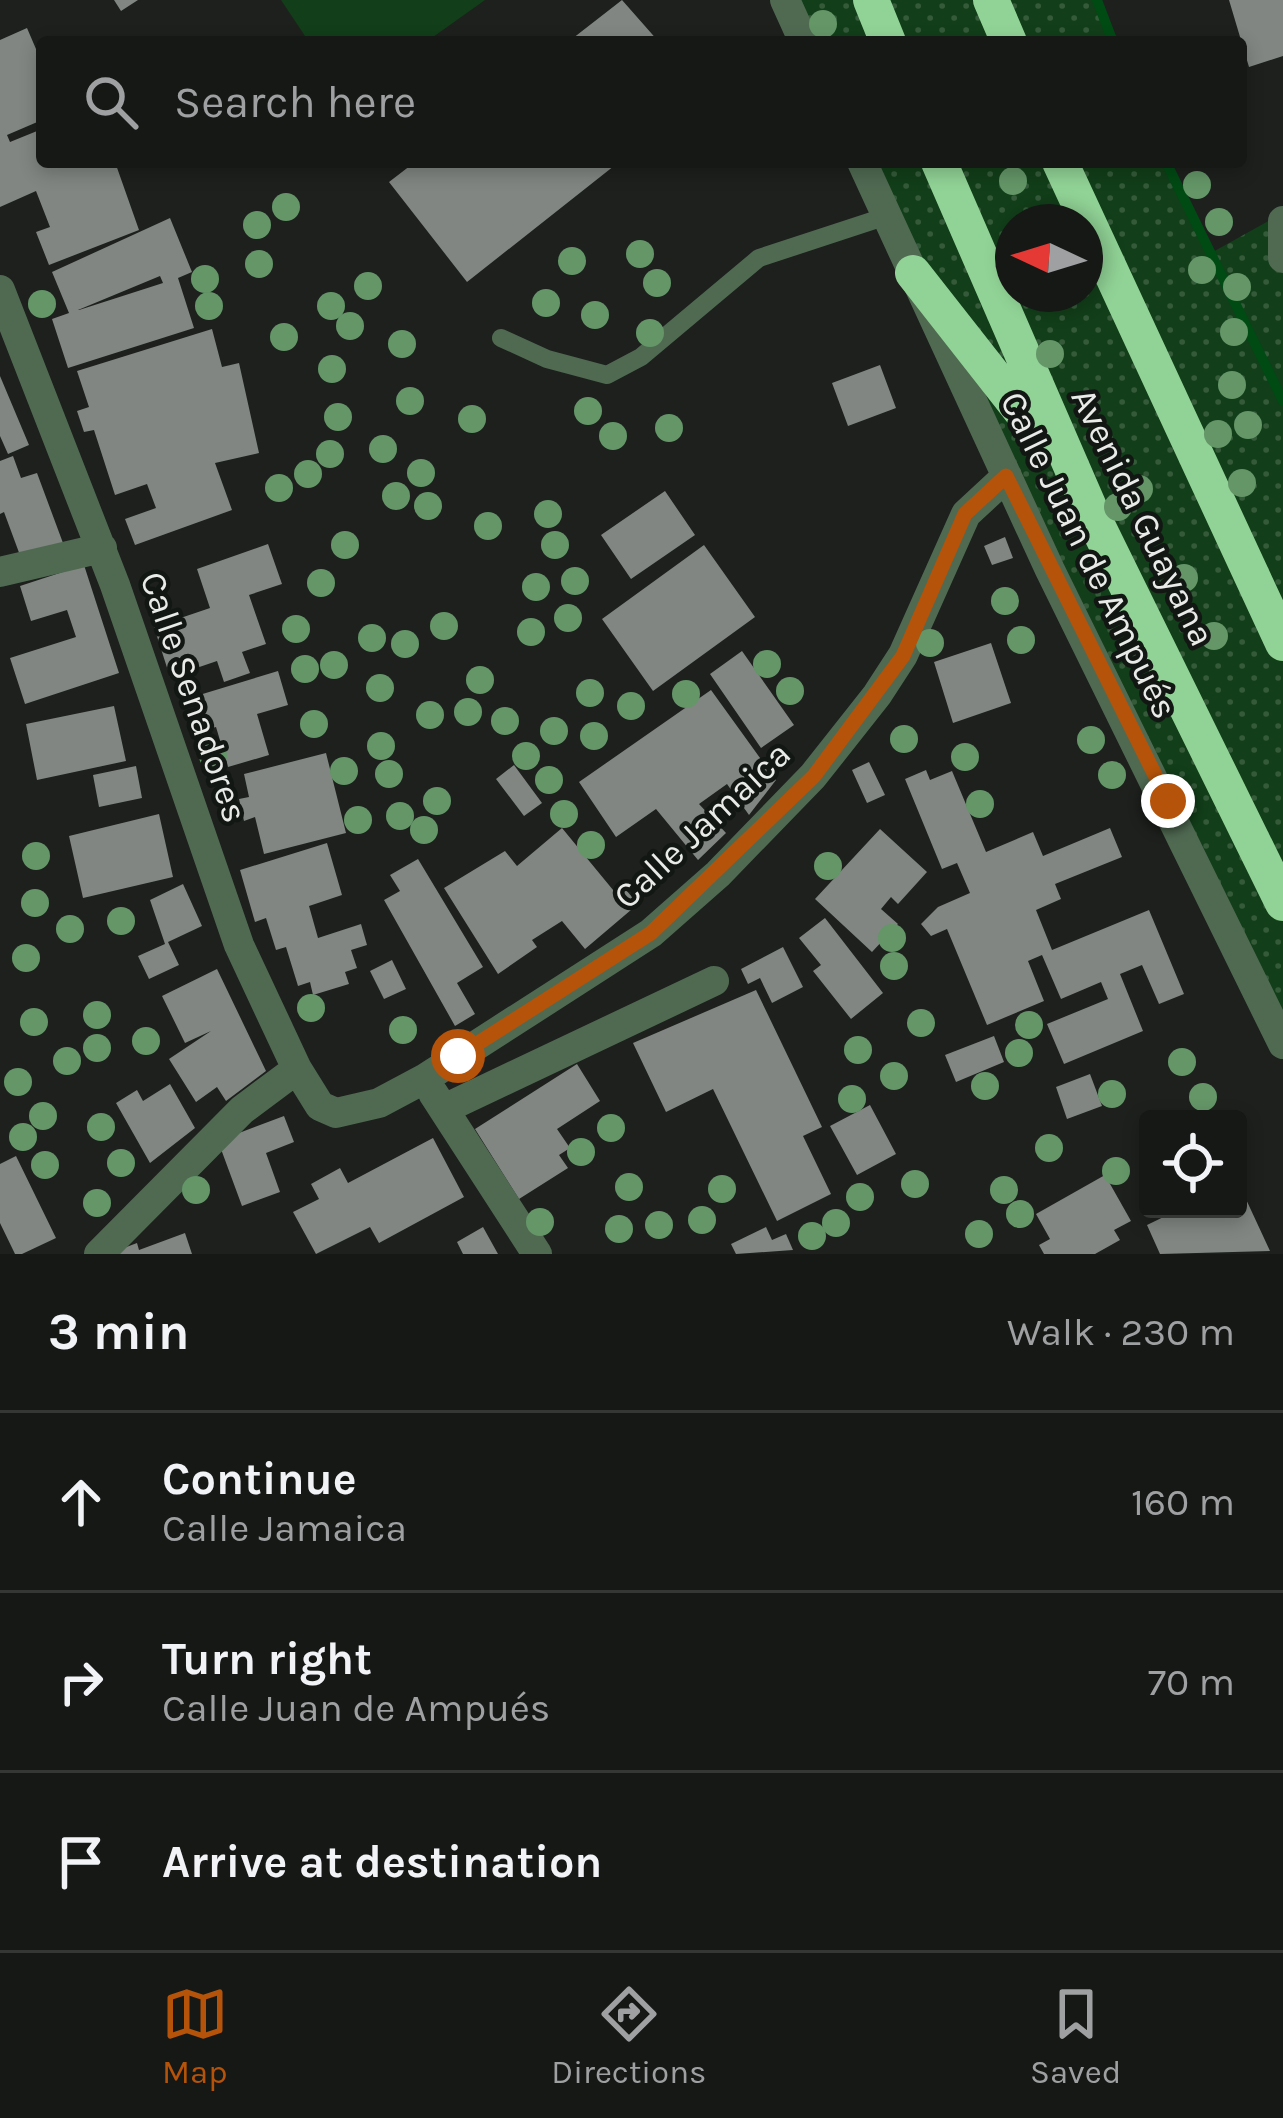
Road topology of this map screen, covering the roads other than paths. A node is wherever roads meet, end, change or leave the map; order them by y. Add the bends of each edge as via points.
1 (785, 0) edge
2 (872, 0) edge
3 (992, 0) edge
4 (801, 36) edge
5 (886, 36) edge
6 (1007, 36) edge
7 (865, 168) edge
8 (941, 168) edge
9 (1063, 168) edge
10 (887, 216) junction
11 (1282, 223) edge
12 (1283, 258) edge
13 (913, 273) junction
14 (0, 290) edge
15 (501, 338) dead end
16 (1006, 476) junction
17 (1080, 488) junction
18 (101, 548) junction
19 (0, 572) edge
20 (1283, 643) edge
21 (1283, 903) edge
22 (714, 981) dead end
23 (1283, 1044) edge
24 (297, 1069) junction
25 (424, 1079) junction
26 (444, 1109) junction
27 (337, 1112) joint
28 (98, 1254) edge
29 (537, 1254) edge

1 - 4 street
2 - 5 highway
3 - 6 highway
7 - 10 street, Calle Juan de Ampués
8 - 17 highway, Avenida Guayana
9 - 20 highway, Avenida Guayana
10 - 13 street, Calle Juan de Ampués
10 - 15 lane via 759,258 641,357 607,375
11 - 12 street
13 - 16 street, Calle Juan de Ampués
13 - 17 highway
14 - 18 street, Calle Senadores
16 - 23 street, Calle Juan de Ampués
16 - 25 street, Calle Jamaica via 965,514 903,656 814,776 651,933
17 - 21 highway, Avenida Guayana
18 - 19 street
18 - 24 street, Calle Senadores via 216,884
22 - 26 street
24 - 27 street, Calle Senadores via 320,1106
24 - 28 street via 242,1110
25 - 26 street
25 - 27 street, Calle Jamaica via 379,1103
26 - 29 street

